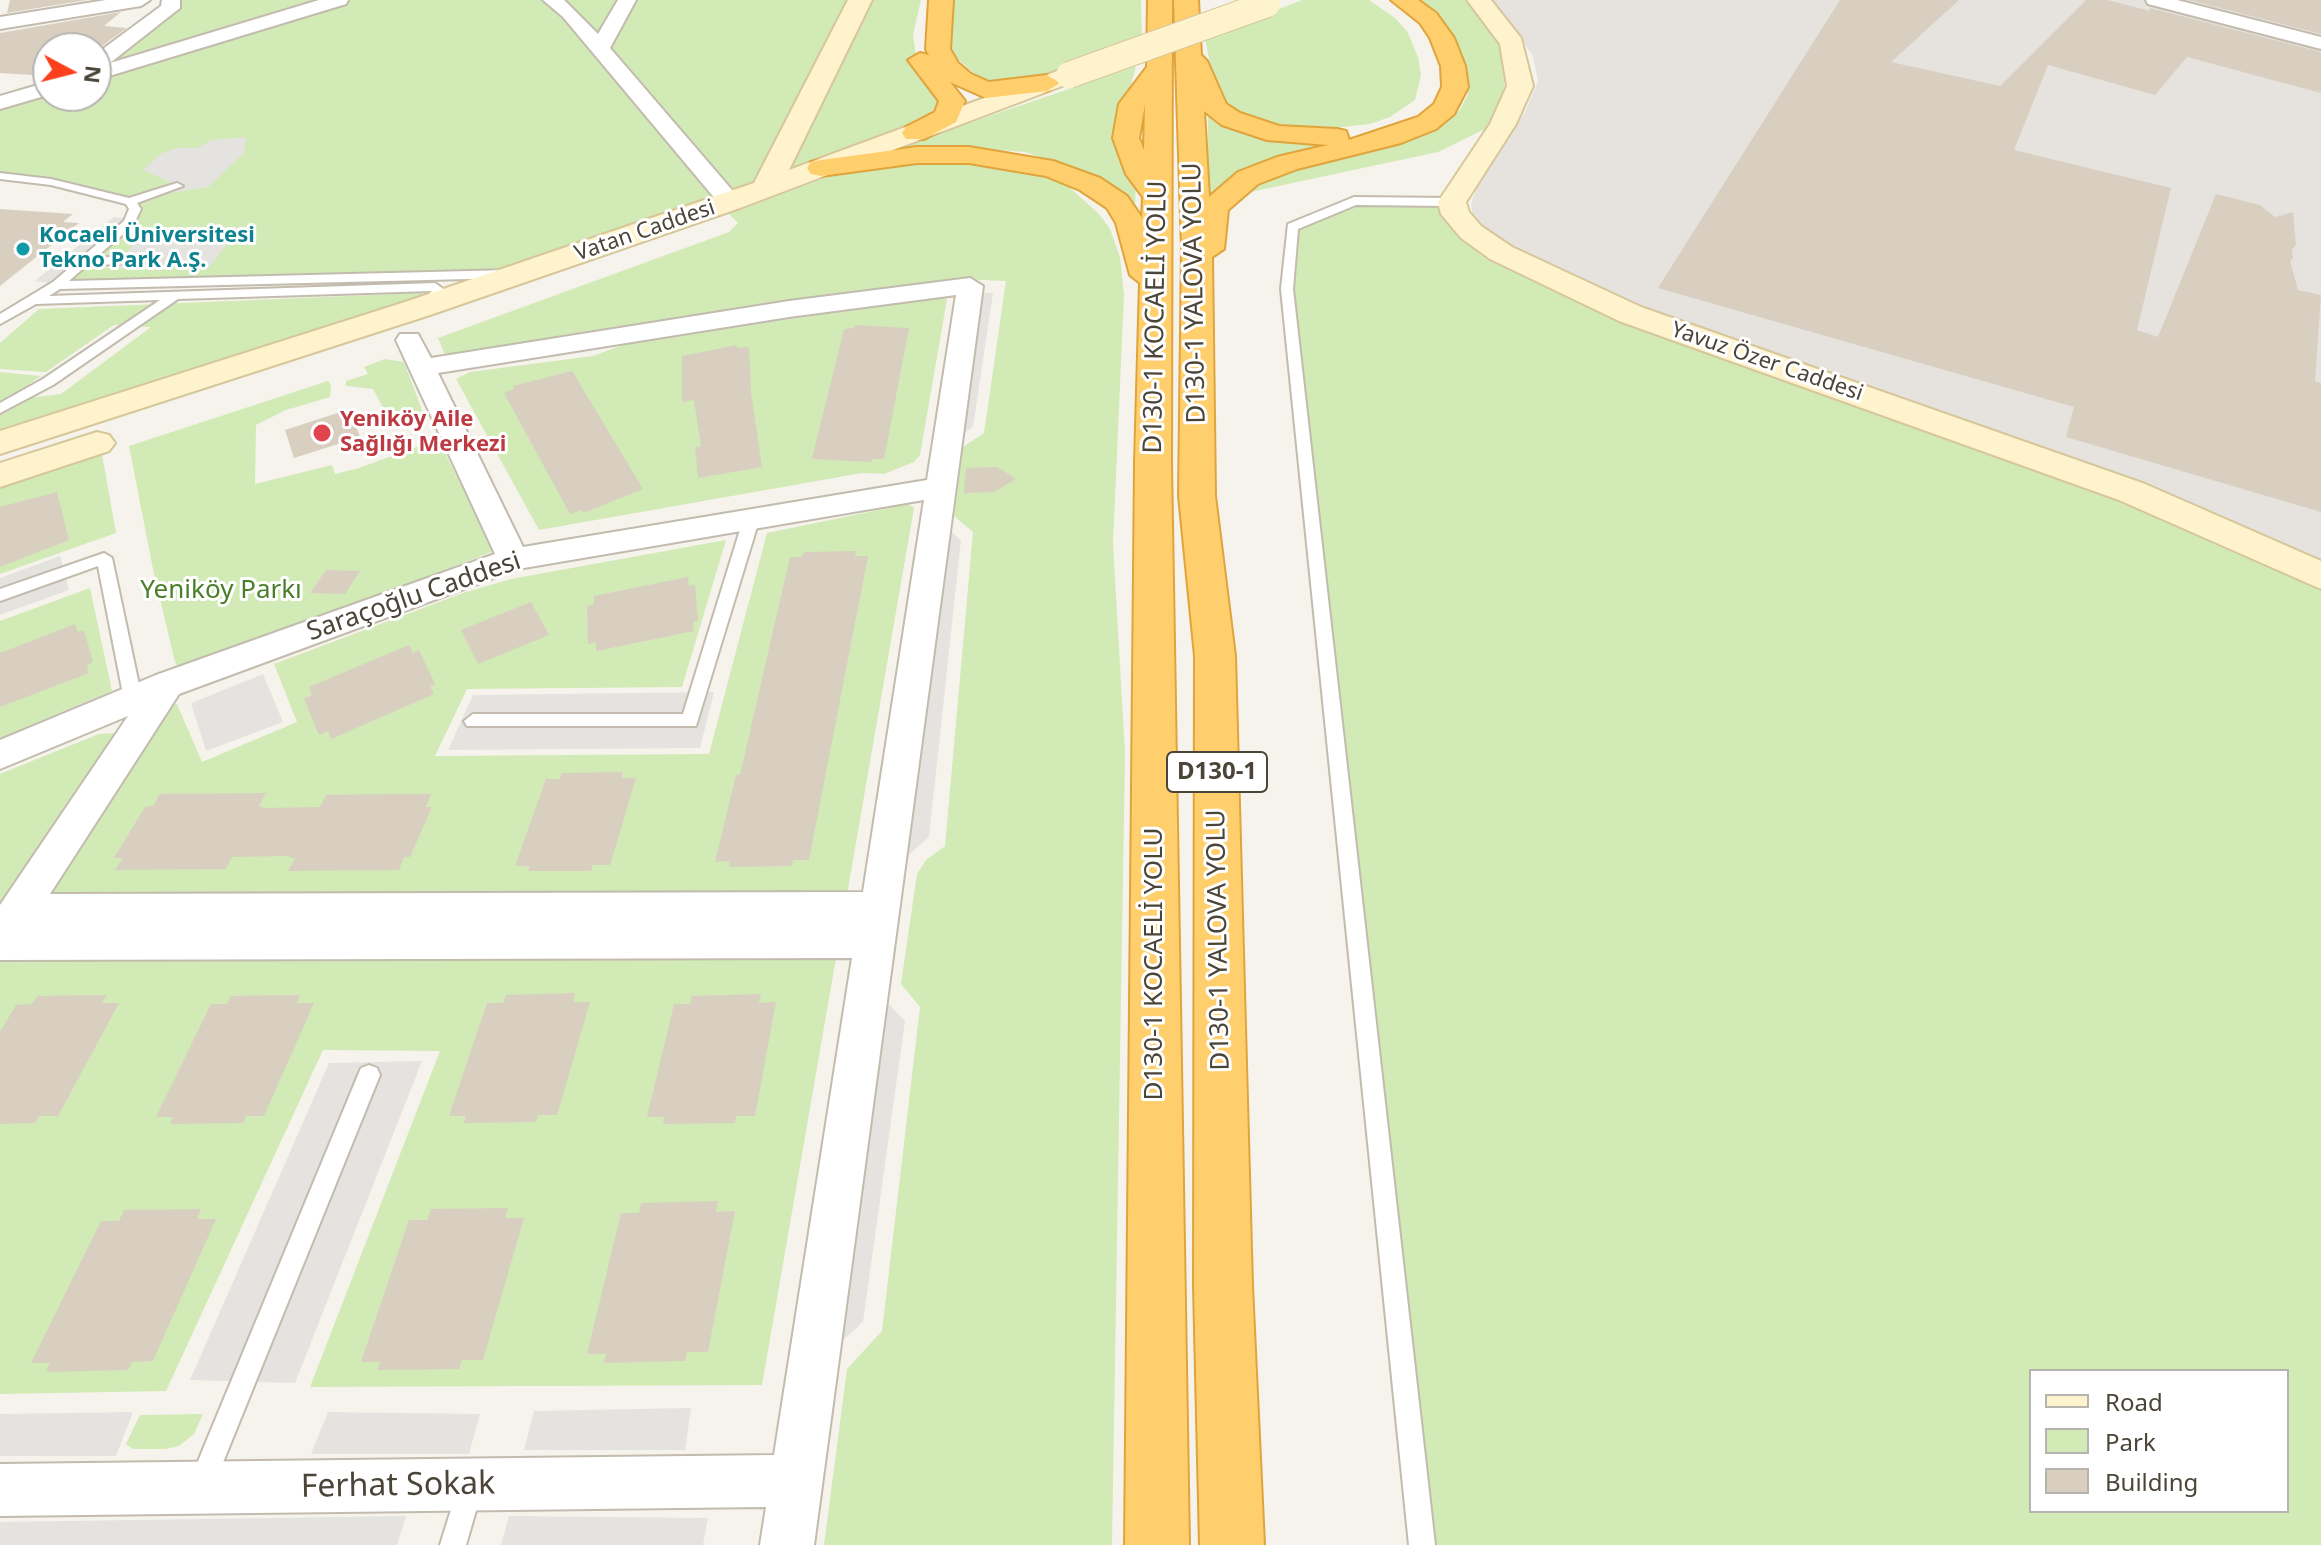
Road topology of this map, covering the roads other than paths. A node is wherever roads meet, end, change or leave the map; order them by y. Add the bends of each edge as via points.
1 (141, 0) edge
2 (171, 0) edge
3 (339, 0) edge
4 (552, 0) edge
5 (627, 0) edge
6 (860, 0) edge
7 (941, 0) edge
8 (1381, 0) edge
9 (1403, 0) edge
10 (1479, 0) edge
11 (2155, 0) edge
12 (1272, 2) edge
13 (286, 8) edge
14 (916, 19) edge
15 (1174, 20) edge
16 (0, 23) edge
17 (2321, 43) edge
18 (600, 49) junction
19 (112, 52) edge
20 (112, 68) edge
21 (1058, 79) junction
22 (32, 93) edge
23 (0, 103) edge
24 (915, 133) junction
25 (821, 168) junction
26 (0, 176) edge
27 (177, 186) dead end
28 (766, 188) junction
29 (130, 202) junction
30 (730, 202) junction
31 (1452, 202) junction
32 (123, 260) dead end
33 (82, 263) junction
34 (521, 273) junction
35 (191, 282) junction
36 (57, 285) junction
37 (84, 286) junction
38 (176, 295) junction
39 (30, 300) junction
40 (70, 300) junction
41 (419, 308) junction
42 (0, 320) edge
43 (1155, 330) junction
44 (417, 354) junction
45 (0, 409) edge
46 (0, 443) edge
47 (0, 475) edge
48 (941, 487) junction
49 (752, 517) junction
50 (513, 559) junction
51 (2321, 576) edge
52 (0, 595) edge
53 (1209, 604) junction
54 (168, 684) junction
55 (133, 699) junction
56 (473, 721) dead end
57 (0, 755) edge
58 (877, 925) junction
59 (6, 931) edge
60 (369, 1075) dead end
61 (796, 1481) junction
62 (470, 1485) junction
63 (199, 1489) junction
64 (0, 1490) edge
65 (453, 1545) edge
66 (787, 1545) edge
67 (1157, 1545) edge
68 (1232, 1545) edge
69 (1422, 1545) edge

1 - 16 street
2 - 19 street via 170,8
3 - 13 street
4 - 18 street
5 - 18 street
6 - 28 street
7 - 21 highway via 938,49 962,79 986,90
8 - 15 highway via 1417,34 1431,85 1427,99 1412,115 1372,132 1309,138 1231,119 1215,108
9 - 53 highway via 1428,18 1453,66 1455,87 1445,108 1427,123 1392,137 1248,178 1214,209 1209,263
10 - 31 street via 1512,43 1520,86 1503,124
11 - 17 street
12 - 21 street, bridge
13 - 20 street
14 - 24 highway via 916,55 952,101 947,116
15 - 43 highway, D130-1 KOCAELİ YOLU / D130-1 via 1159,199
15 - 53 highway, D130-1 YALOVA YOLU / D130-1 via 1197,248 1197,496
18 - 30 street
21 - 24 street
22 - 23 street
24 - 25 street
25 - 28 street
25 - 43 highway via 917,155 969,155 1053,169 1090,184 1117,202 1131,223
26 - 29 lane via 51,182
27 - 29 lane
28 - 30 street
29 - 33 lane via 135,209 129,223
30 - 34 street, Vatan Caddesi
30 - 44 street, Vatan Caddesi via 664,240
31 - 51 street, Yavuz Özer Caddesi via 1471,232 1577,292 2132,492
31 - 69 lane via 1354,201 1292,227 1287,289
32 - 33 lane
33 - 36 lane
34 - 35 lane
34 - 41 street, Vatan Caddesi
35 - 37 lane
35 - 38 lane
36 - 37 lane
36 - 39 lane
37 - 40 lane
38 - 40 lane
38 - 41 lane via 435,287 440,291
38 - 45 lane
39 - 40 lane
39 - 42 lane
41 - 46 street, Vatan Caddesi
43 - 67 highway, D130-1 KOCAELİ YOLU / D130-1
44 - 47 street, Vatan Caddesi
44 - 48 street via 970,286
44 - 50 street
48 - 49 street, Saraçoğlu Caddesi
48 - 58 street
49 - 50 street, Saraçoğlu Caddesi
49 - 56 lane via 690,721
50 - 54 street, Saraçoğlu Caddesi
52 - 55 lane via 104,558
53 - 68 highway, D130-1 YALOVA YOLU / D130-1 via 1215,656 1223,1286
54 - 55 street, Saraçoğlu Caddesi
54 - 59 street
55 - 57 street, Saraçoğlu Caddesi
58 - 59 street
58 - 61 street
60 - 63 lane
61 - 62 street, Ferhat Sokak
61 - 66 street
62 - 63 street, Ferhat Sokak
62 - 65 lane
63 - 64 street, Ferhat Sokak

